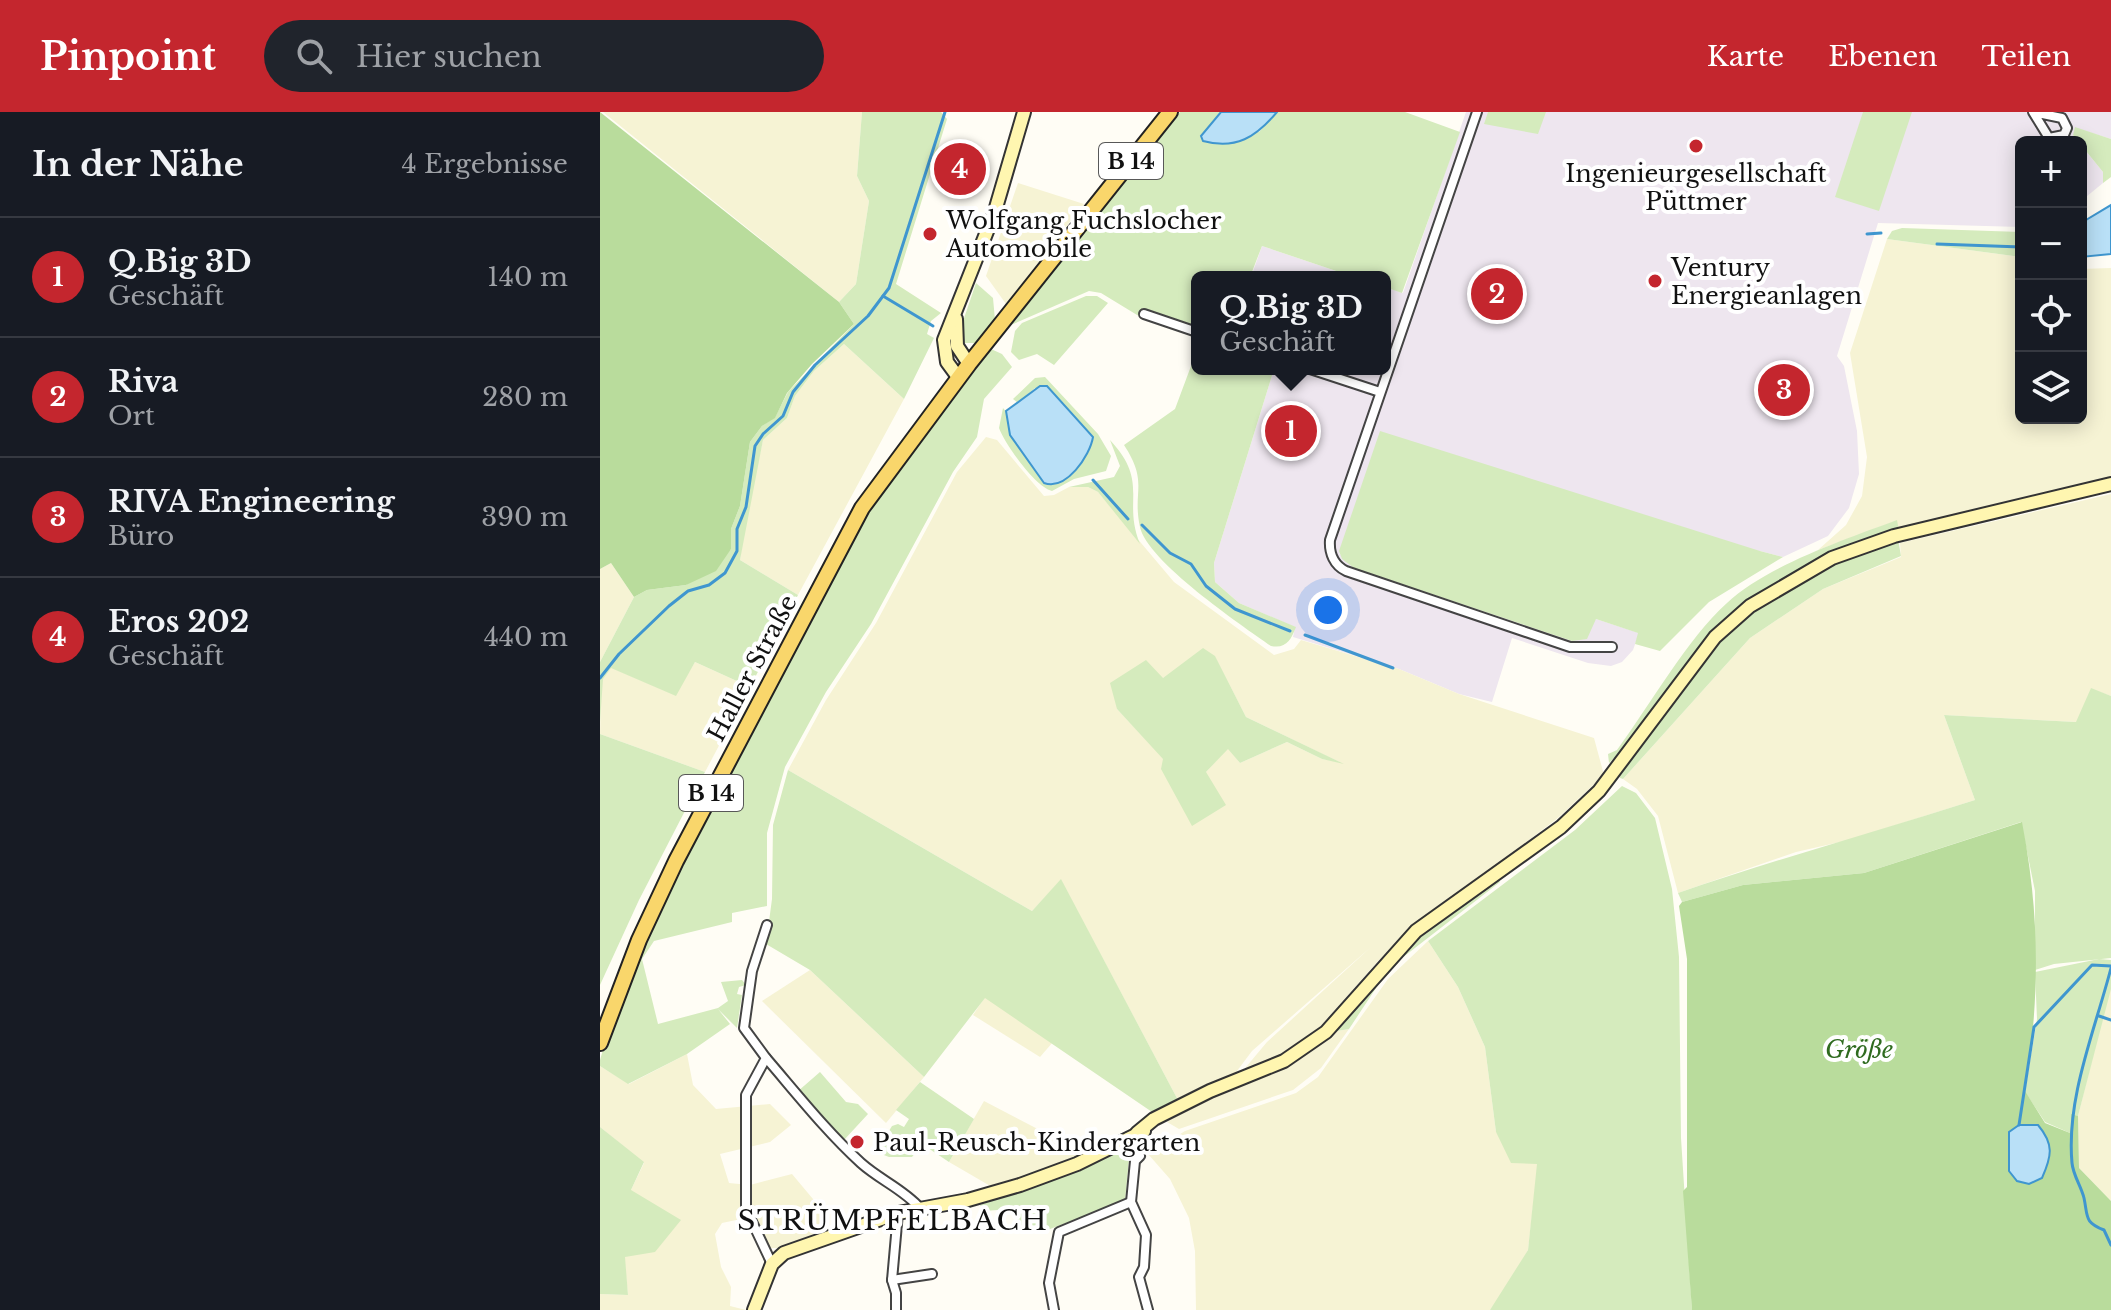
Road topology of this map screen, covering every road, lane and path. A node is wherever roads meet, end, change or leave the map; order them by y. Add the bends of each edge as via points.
1 (1024, 112) edge
2 (1170, 112) edge
3 (1477, 112) edge
4 (956, 308) junction
5 (1144, 314) dead end
6 (1191, 330) edge
7 (1391, 360) edge
8 (969, 364) junction
9 (1328, 375) edge
10 (1386, 375) edge
11 (958, 377) junction
12 (1380, 392) junction
13 (2111, 484) edge
14 (1612, 647) dead end
15 (767, 925) dead end
16 (600, 1043) edge
17 (766, 1058) junction
18 (1133, 1135) junction
19 (1131, 1202) junction
20 (920, 1208) junction
21 (898, 1213) junction
22 (772, 1264) junction
23 (932, 1274) dead end
24 (892, 1280) junction
25 (754, 1310) edge
26 (896, 1310) edge
27 (1054, 1310) edge
28 (1148, 1310) edge

1 - 4 street via 995,211
2 - 8 main road, B 14
3 - 7 street
4 - 8 street via 955,340
4 - 11 street via 944,347
5 - 6 street
8 - 11 main road, B 14
9 - 12 street
10 - 12 street
11 - 16 main road, Haller Straße / B 14 via 849,530 676,861
12 - 14 street via 1330,540 1338,566 1570,647
13 - 18 street via 1894,536 1832,558 1750,606 1729,622 1599,791 1561,827 1416,931 1326,1032 1284,1061 1210,1091
15 - 17 street via 743,1019 746,1034
17 - 20 street via 834,1138
17 - 22 street via 746,1095 746,1209
18 - 19 street via 1140,1156
18 - 20 street via 1020,1185
19 - 27 street via 1059,1232 1049,1283
19 - 28 street via 1146,1235 1139,1277
20 - 21 street
21 - 22 street via 784,1253
21 - 24 street
22 - 25 street
23 - 24 street
24 - 26 street

